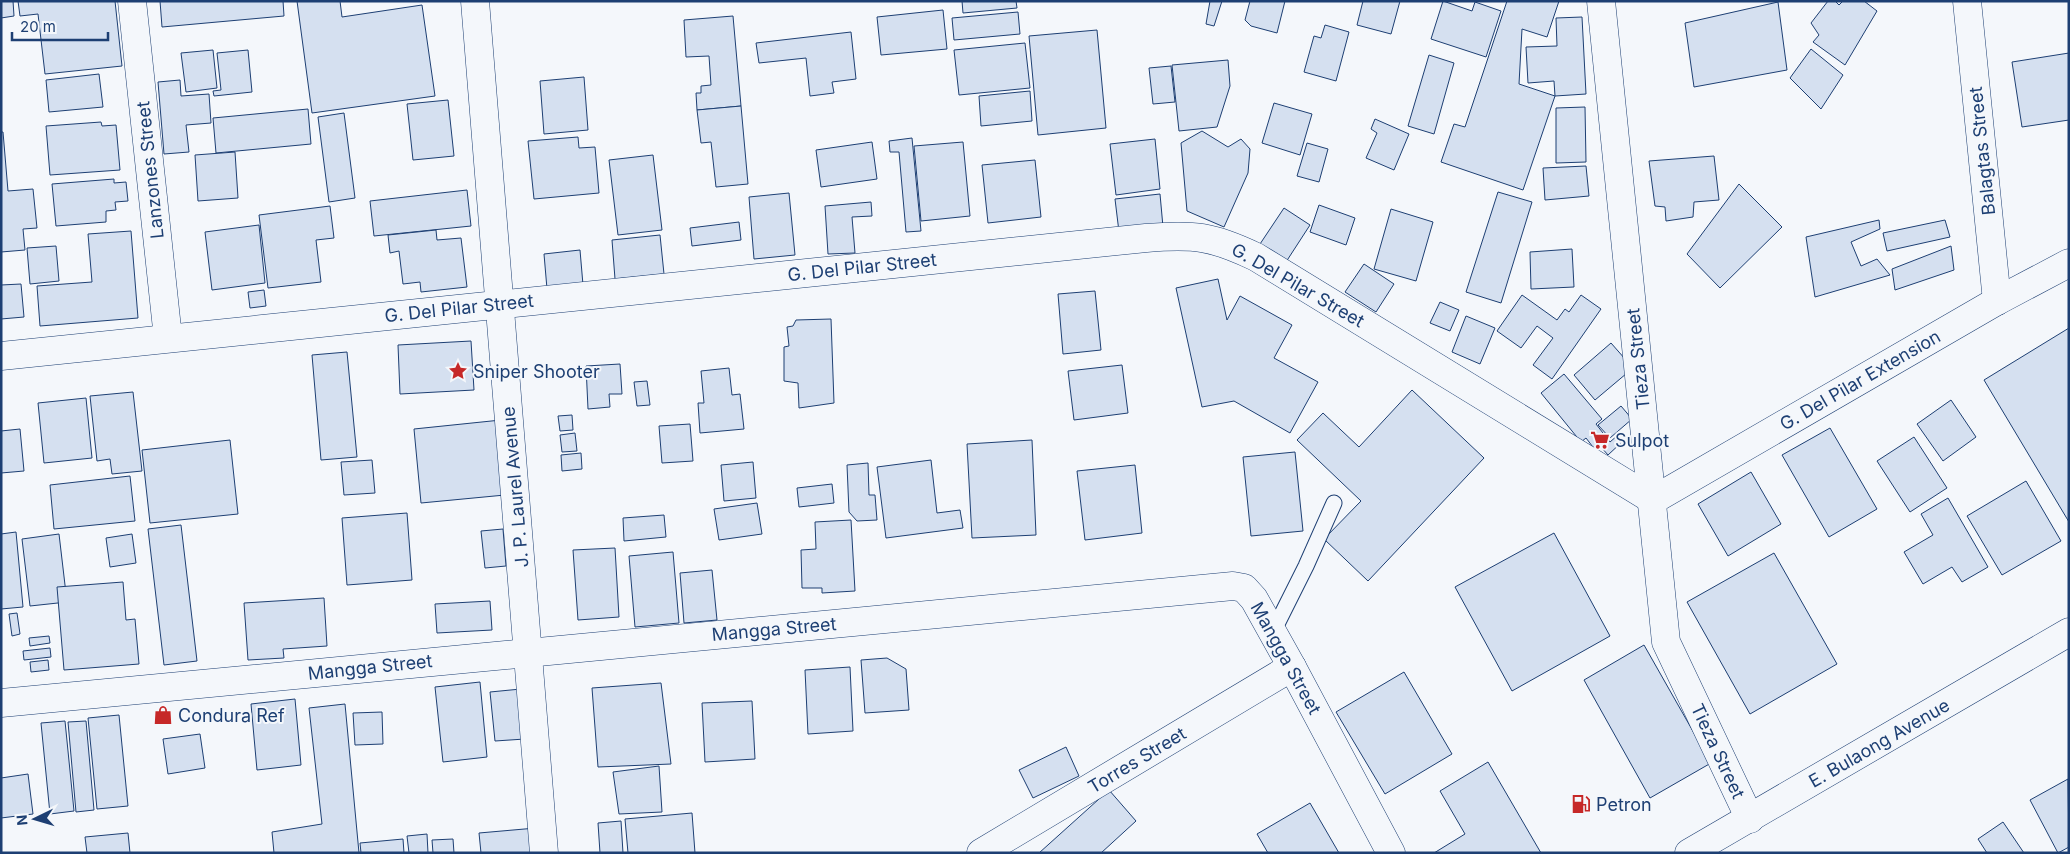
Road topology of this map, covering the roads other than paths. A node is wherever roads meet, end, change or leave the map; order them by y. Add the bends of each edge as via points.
1 (132, 1) edge
2 (475, 1) edge
3 (1601, 1) edge
4 (1967, 1) edge
5 (2069, 263) edge
6 (1997, 301) junction
7 (500, 304) junction
8 (168, 338) junction
9 (1, 356) edge
10 (1653, 500) junction
11 (1334, 503) dead end
12 (1273, 632) junction
13 (2069, 632) edge
14 (529, 652) junction
15 (1292, 667) junction
16 (1, 703) edge
17 (1750, 819) junction
18 (544, 853) edge
19 (981, 853) edge
20 (1391, 853) edge
21 (1689, 853) edge

1 - 8 street, Lanzones Street
2 - 7 street, J. P. Laurel Avenue
3 - 10 street, Tieza Street
4 - 6 street, Balagtas Street
5 - 6 street, G. Del Pilar Extension
6 - 10 street, G. Del Pilar Extension
7 - 8 street, G. Del Pilar Street
7 - 10 street, G. Del Pilar Street via 1176,235 1200,236 1256,257
7 - 14 street, J. P. Laurel Avenue
8 - 9 street, G. Del Pilar Street
10 - 17 street, Tieza Street via 1666,642
11 - 12 lane
12 - 14 street, Mangga Street via 1254,599 1244,588 1233,586
12 - 15 street, Mangga Street
13 - 17 street, E. Bulaong Avenue
14 - 16 street, Mangga Street
14 - 18 street, J. P. Laurel Avenue
15 - 19 street, Torres Street
15 - 20 street, Mangga Street
17 - 21 street, E. Bulaong Avenue

